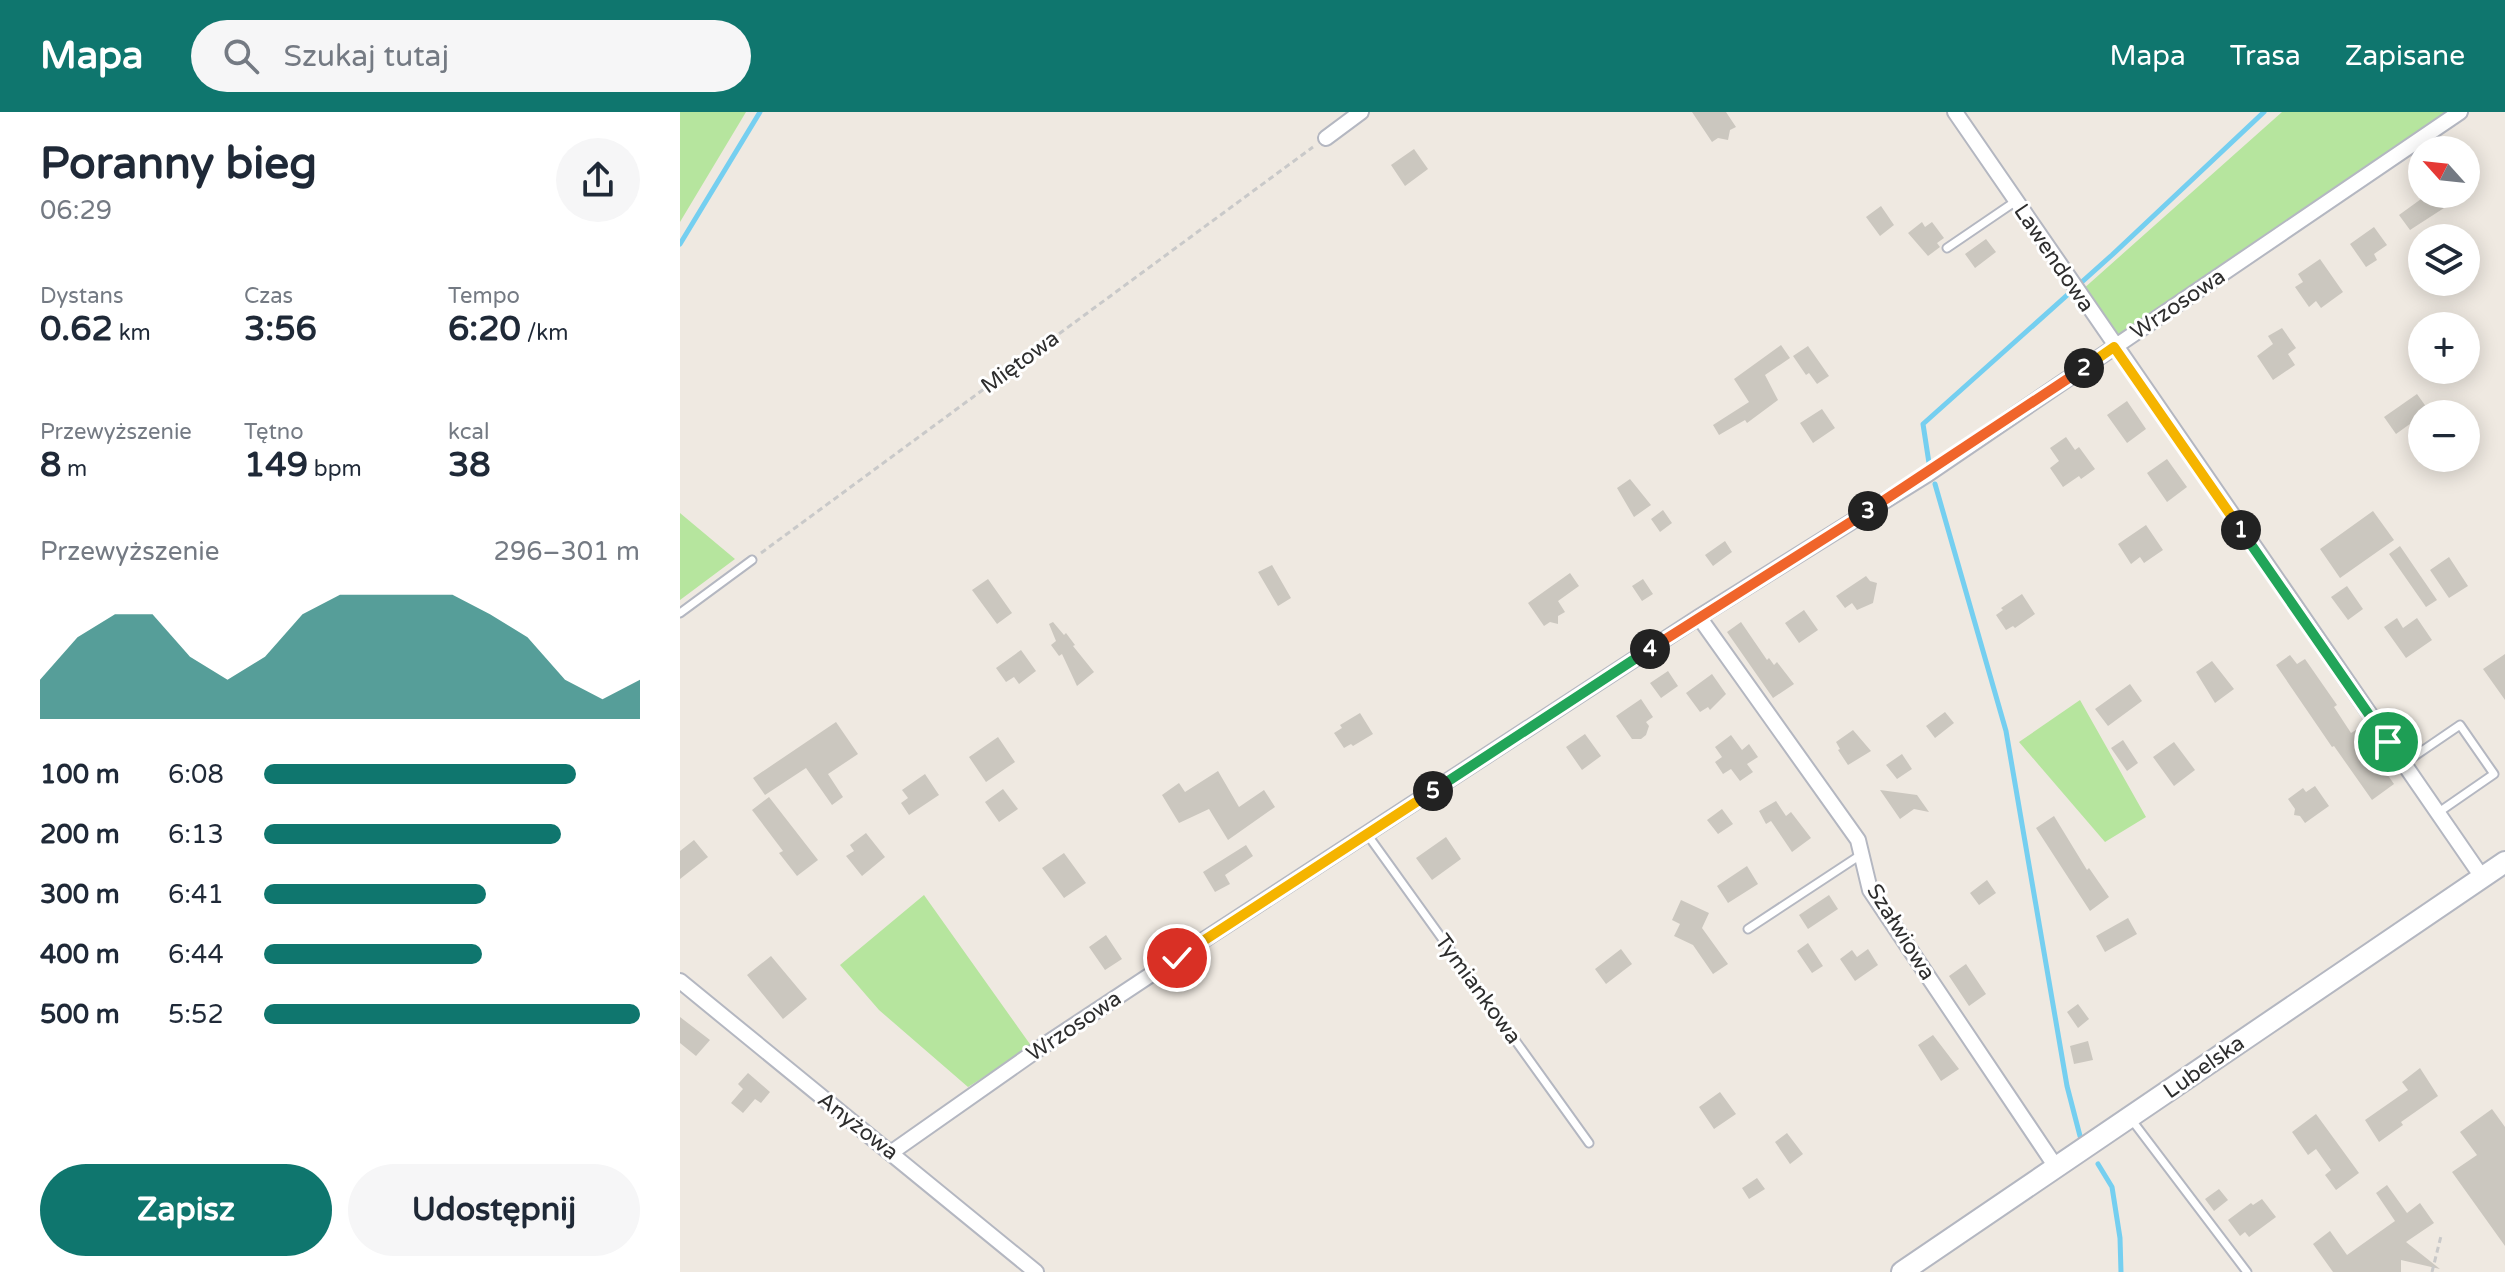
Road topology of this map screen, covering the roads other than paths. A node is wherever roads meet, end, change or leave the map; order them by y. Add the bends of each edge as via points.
1 (1361, 112) edge
2 (1955, 112) edge
3 (2460, 112) edge
4 (1326, 138) road end
5 (2016, 201) junction
6 (1947, 248) dead end
7 (2114, 347) junction
8 (752, 560) road end
9 (680, 613) edge
10 (1699, 617) junction
11 (2403, 764) junction
12 (2437, 813) junction
13 (1367, 834) junction
14 (1862, 854) junction
15 (2505, 862) edge
16 (2482, 877) junction
17 (1748, 929) dead end
18 (680, 981) edge
19 (2130, 1117) junction
20 (1589, 1143) dead end
21 (892, 1152) junction
22 (2056, 1167) junction
23 (1036, 1272) edge
24 (1902, 1272) edge
25 (2247, 1272) edge

1 - 4 street
2 - 5 street, Lawendowa
3 - 7 street, Wrzosowa
5 - 6 lane
5 - 7 street, Lawendowa
7 - 10 street, Wrzosowa via 1928,474
7 - 11 street, Lawendowa
8 - 9 lane
10 - 13 street, Wrzosowa
10 - 14 street, Szałwiowa via 1858,840
11 - 12 street, Lawendowa
11 - 12 lane via 2460,725 2494,774
12 - 16 street, Lawendowa
13 - 20 lane, Tymiankowa
13 - 21 street, Wrzosowa via 1040,1048
14 - 17 lane
14 - 22 street, Szałwiowa via 1870,890
15 - 16 main road, Lubelska
16 - 19 main road, Lubelska
18 - 21 street, Anyżowa
19 - 22 main road, Lubelska
19 - 25 lane
21 - 23 street, Anyżowa
22 - 24 main road, Lubelska

